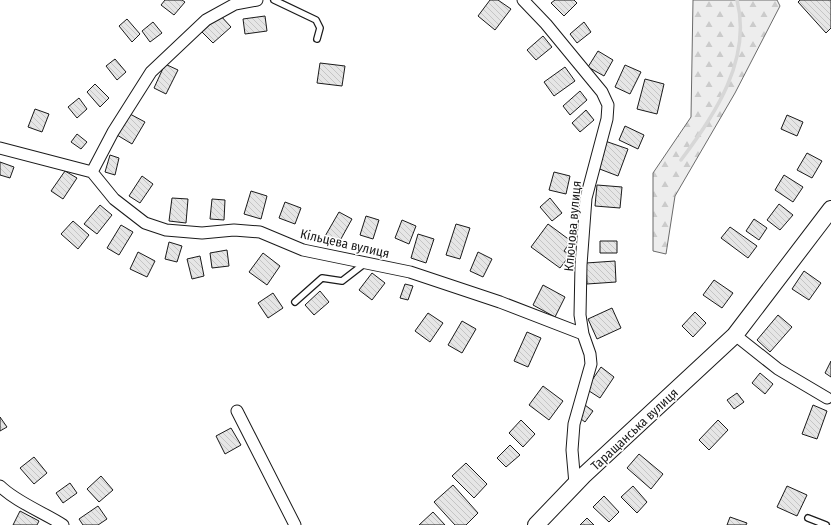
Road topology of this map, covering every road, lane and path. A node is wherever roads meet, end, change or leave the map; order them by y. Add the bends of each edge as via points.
1 (257, 0) edge
2 (274, 0) edge
3 (523, 0) edge
4 (317, 39) dead end
5 (0, 148) edge
6 (92, 172) junction
7 (831, 209) edge
8 (364, 264) junction
9 (295, 302) dead end
10 (583, 334) junction
11 (735, 335) junction
12 (827, 398) dead end
13 (237, 411) dead end
14 (575, 484) junction
15 (0, 486) edge
16 (808, 518) dead end
17 (63, 525) edge
18 (295, 525) edge
19 (536, 525) edge
20 (826, 525) edge

1 - 6 street via 235,4 206,20 152,72 112,132
2 - 4 lane via 316,20 320,28
3 - 10 street, Ключова вулиця via 602,92 608,105 607,119 586,198 581,265 580,315
5 - 6 street
6 - 8 street, Кільцева вулиця via 114,199 145,223 173,230 202,233 234,230 260,232 303,250
7 - 11 main road, Таращанська вулиця
8 - 9 lane via 342,281 322,278
8 - 10 street, Кільцева вулиця via 410,272 500,302
10 - 14 street, Ключова вулиця via 591,364 574,424 572,450
11 - 12 street via 778,369
11 - 14 main road, Таращанська вулиця
13 - 18 street
14 - 19 main road, Таращанська вулиця
15 - 17 street via 7,493
16 - 20 lane

